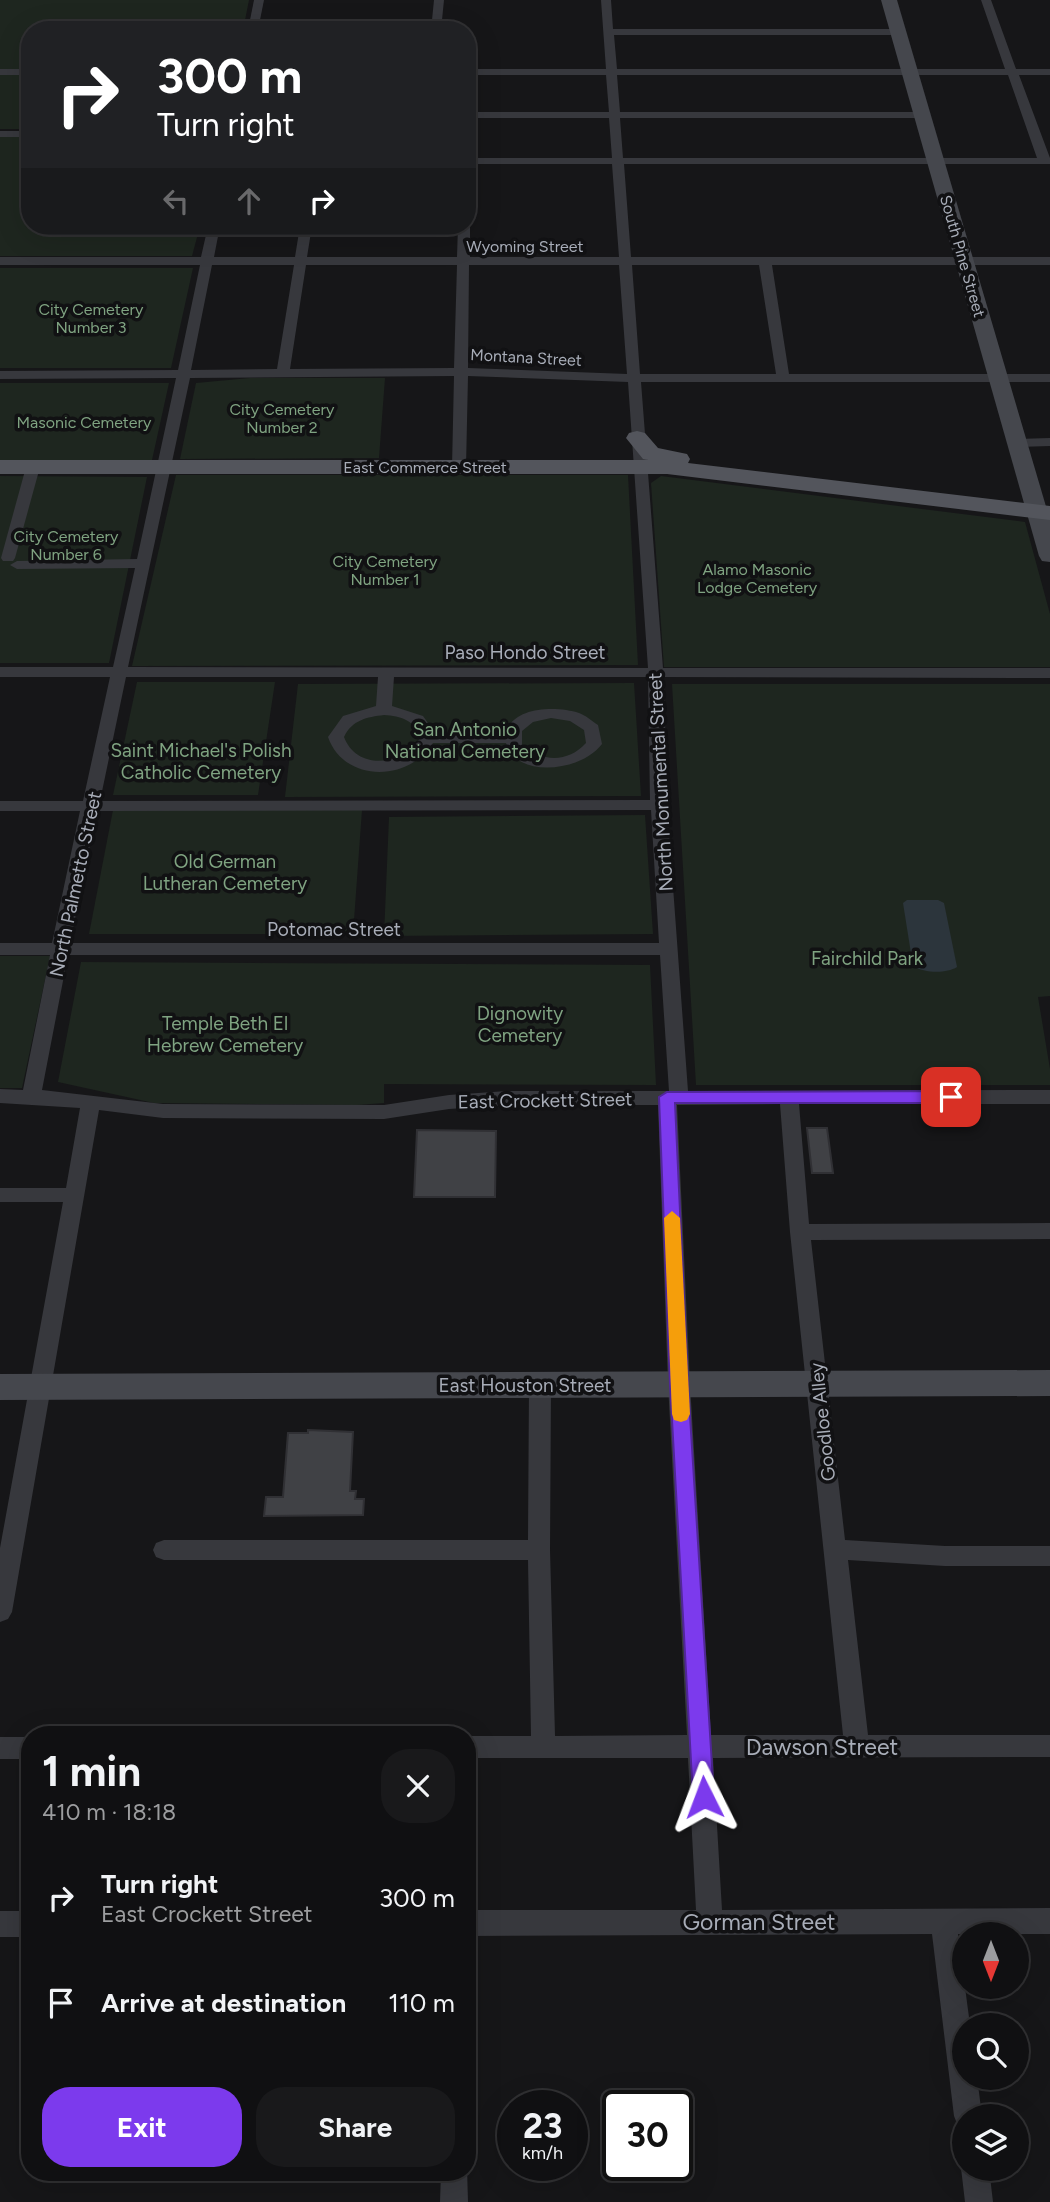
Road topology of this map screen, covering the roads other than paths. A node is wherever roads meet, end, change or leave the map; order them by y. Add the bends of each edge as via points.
1 (259, 0) edge
2 (439, 0) edge
3 (607, 0) edge
4 (889, 0) edge
5 (986, 0) edge
6 (255, 21) edge
7 (437, 21) edge
8 (609, 32) junction
9 (899, 32) junction
10 (0, 72) edge
11 (21, 72) edge
12 (476, 72) edge
13 (611, 72) junction
14 (910, 72) junction
15 (1012, 72) junction
16 (1050, 72) edge
17 (476, 115) edge
18 (614, 115) junction
19 (923, 115) junction
20 (0, 134) edge
21 (21, 134) edge
22 (476, 161) edge
23 (617, 161) junction
24 (936, 161) junction
25 (1047, 161) edge
26 (212, 235) edge
27 (305, 235) edge
28 (463, 235) edge
29 (0, 261) edge
30 (301, 261) junction
31 (462, 261) junction
32 (624, 261) junction
33 (765, 261) junction
34 (965, 261) junction
35 (1050, 261) edge
36 (208, 262) junction
37 (283, 371) junction
38 (459, 372) junction
39 (0, 374) edge
40 (184, 374) junction
41 (633, 378) junction
42 (783, 378) junction
43 (998, 378) junction
44 (1050, 378) edge
45 (637, 438) junction
46 (1050, 442) edge
47 (1017, 443) junction
48 (639, 466) junction
49 (0, 467) edge
50 (33, 467) junction
51 (165, 467) junction
52 (459, 467) junction
53 (850, 488) junction
54 (1044, 512) edge
55 (1050, 556) edge
56 (6, 563) edge
57 (144, 564) junction
58 (0, 672) edge
59 (120, 672) junction
60 (386, 673) junction
61 (1050, 673) edge
62 (656, 674) junction
63 (384, 710) junction
64 (428, 738) junction
65 (512, 738) junction
66 (659, 805) junction
67 (0, 806) edge
68 (90, 806) junction
69 (0, 948) edge
70 (62, 948) junction
71 (668, 948) junction
72 (0, 1096) edge
73 (31, 1096) junction
74 (673, 1097) junction
75 (789, 1097) junction
76 (1050, 1097) edge
77 (91, 1102) junction
78 (0, 1195) edge
79 (73, 1195) junction
80 (1050, 1231) edge
81 (800, 1232) junction
82 (817, 1382) junction
83 (1050, 1383) edge
84 (679, 1384) junction
85 (540, 1385) junction
86 (0, 1387) edge
87 (40, 1387) junction
88 (836, 1549) junction
89 (163, 1550) dead end
90 (538, 1550) junction
91 (1050, 1556) edge
92 (1, 1602) edge
93 (1050, 1746) edge
94 (476, 1747) edge
95 (543, 1747) junction
96 (701, 1747) junction
97 (857, 1747) junction
98 (0, 1748) edge
99 (21, 1748) edge
100 (1050, 1921) edge
101 (710, 1922) junction
102 (943, 1922) junction
103 (476, 1923) edge
104 (0, 1924) edge
105 (21, 1924) edge
106 (966, 2104) edge
107 (455, 2181) edge
108 (977, 2181) edge
109 (454, 2202) edge
110 (979, 2202) edge

1 - 6 street
2 - 7 street
3 - 8 street, North Monumental Street
4 - 9 street, South Pine Street
5 - 15 street
8 - 9 street
8 - 13 street, North Monumental Street
9 - 14 street, South Pine Street
10 - 11 street
12 - 13 street
13 - 14 street
13 - 18 street, North Monumental Street
14 - 15 street
14 - 19 street, South Pine Street
15 - 16 street
15 - 25 street
17 - 18 street
18 - 19 street
18 - 23 street, North Monumental Street
19 - 24 street, South Pine Street
20 - 21 street
22 - 23 street
23 - 24 street
23 - 32 street, North Monumental Street
24 - 25 street
24 - 34 street, South Pine Street
26 - 36 street, North Palmetto Street
27 - 30 street
28 - 31 street
29 - 36 street, Wyoming Street
30 - 31 street, Wyoming Street
30 - 36 street, Wyoming Street
30 - 37 street
31 - 32 street, Wyoming Street
31 - 38 street
32 - 33 street, Wyoming Street
32 - 41 street, North Monumental Street
33 - 34 street, Wyoming Street
33 - 42 street
34 - 35 street, Wyoming Street
34 - 43 street, South Pine Street
36 - 40 street, North Palmetto Street
37 - 38 street, Montana Street
37 - 40 street, Montana Street
38 - 41 street, Montana Street
38 - 52 street
39 - 40 street, Montana Street
40 - 51 street, North Palmetto Street
41 - 42 street, Montana Street
41 - 45 street, North Monumental Street
42 - 43 street, Montana Street
43 - 44 street, Montana Street
43 - 47 street, South Pine Street
45 - 48 street, North Monumental Street
45 - 53 main road, East Commerce Street via 651,454 803,476
46 - 47 street
47 - 54 street, South Pine Street
48 - 52 main road, East Commerce Street
48 - 53 main road, East Commerce Street
48 - 62 street, North Monumental Street
49 - 50 main road, East Commerce Street
50 - 51 main road, East Commerce Street
50 - 56 street
51 - 52 main road, East Commerce Street
51 - 57 street, North Palmetto Street
53 - 54 main road, East Commerce Street
54 - 55 street, South Pine Street
56 - 57 street
57 - 59 street, North Palmetto Street
58 - 59 street, Paso Hondo Street
59 - 60 street, Paso Hondo Street
59 - 68 street, North Palmetto Street
60 - 62 street, Paso Hondo Street
60 - 63 street
61 - 62 street, Paso Hondo Street
62 - 66 street, North Monumental Street
63 - 64 street via 416,718
63 - 64 street via 361,713 343,723 336,737 341,751 368,765 394,764 418,754
64 - 65 street
65 - 65 street via 520,753 530,759 556,763 569,762 589,751 595,736 585,722 551,713 519,723
66 - 68 street
66 - 71 street, North Monumental Street
67 - 68 street
68 - 70 street, North Palmetto Street
69 - 70 street, Potomac Street
70 - 71 street, Potomac Street
70 - 73 street, North Palmetto Street
71 - 74 street, North Monumental Street
72 - 73 street, East Crockett Street
73 - 77 street, East Crockett Street
74 - 75 street, East Crockett Street
74 - 77 street, East Crockett Street via 487,1098 384,1112 163,1111
74 - 84 street, North Monumental Street
75 - 76 street, East Crockett Street
75 - 81 street, Goodloe Alley
77 - 79 street
78 - 79 street
79 - 87 street
80 - 81 street
81 - 82 street, Goodloe Alley
82 - 83 street, East Houston Street
82 - 84 street, East Houston Street
82 - 88 street, Goodloe Alley
84 - 85 street, East Houston Street
84 - 96 street, North Monumental Street
85 - 87 street, East Houston Street
85 - 90 street
86 - 87 street, East Houston Street
87 - 92 street
88 - 91 street
88 - 97 street, Goodloe Alley
89 - 90 street
90 - 95 street
93 - 97 street, Dawson Street
94 - 95 street, Dawson Street
95 - 96 street, Dawson Street
96 - 97 street, Dawson Street
96 - 101 street, North Monumental Street
98 - 99 street
100 - 102 street, Gorman Street
101 - 102 street, Gorman Street
101 - 103 street, Gorman Street
102 - 106 street
104 - 105 street
107 - 109 street
108 - 110 street

